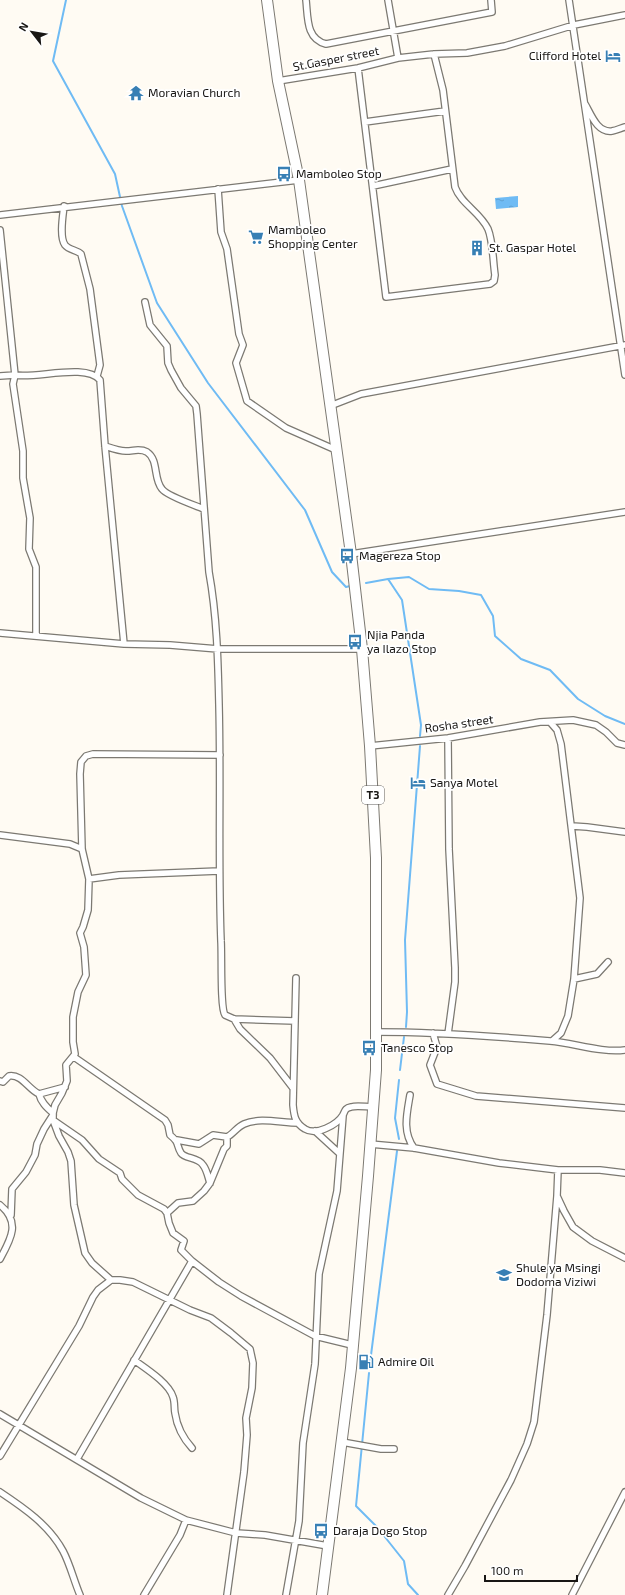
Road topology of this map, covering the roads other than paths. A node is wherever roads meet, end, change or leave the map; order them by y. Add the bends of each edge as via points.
1 (267, 0) edge
2 (306, 0) edge
3 (388, 0) edge
4 (491, 0) edge
5 (569, 0) edge
6 (625, 15) edge
7 (574, 25) junction
8 (394, 30) junction
9 (434, 54) junction
10 (398, 58) junction
11 (358, 68) junction
12 (278, 81) junction
13 (584, 102) junction
14 (446, 111) junction
15 (365, 122) junction
16 (625, 127) edge
17 (452, 169) junction
18 (299, 180) junction
19 (372, 186) junction
20 (218, 189) junction
21 (64, 206) junction
22 (0, 215) edge
23 (0, 230) edge
24 (7, 293) junction
25 (0, 294) edge
26 (145, 302) dead end
27 (623, 346) edge
28 (625, 374) edge
29 (15, 375) junction
30 (0, 376) edge
31 (97, 376) junction
32 (330, 406) junction
33 (104, 446) junction
34 (336, 450) junction
35 (204, 509) junction
36 (625, 512) edge
37 (352, 554) junction
38 (0, 633) edge
39 (36, 636) junction
40 (124, 644) junction
41 (218, 649) junction
42 (362, 649) junction
43 (550, 722) junction
44 (448, 738) junction
45 (625, 745) edge
46 (370, 746) junction
47 (220, 755) junction
48 (572, 826) junction
49 (625, 832) edge
50 (0, 835) edge
51 (82, 849) junction
52 (219, 871) junction
53 (88, 879) junction
54 (608, 962) dead end
55 (296, 978) dead end
56 (574, 979) junction
57 (234, 1019) junction
58 (295, 1021) junction
59 (376, 1032) junction
60 (433, 1033) junction
61 (448, 1034) junction
62 (552, 1041) junction
63 (625, 1050) edge
64 (74, 1056) junction
65 (0, 1081) edge
66 (65, 1087) junction
67 (293, 1088) junction
68 (39, 1094) junction
69 (410, 1095) dead end
70 (372, 1107) junction
71 (625, 1108) edge
72 (53, 1116) junction
73 (343, 1116) junction
74 (298, 1123) junction
75 (315, 1131) junction
76 (227, 1137) junction
77 (177, 1140) junction
78 (370, 1144) junction
79 (414, 1148) junction
80 (339, 1153) junction
81 (558, 1170) junction
82 (625, 1173) edge
83 (210, 1183) junction
84 (557, 1196) junction
85 (0, 1205) edge
86 (167, 1213) junction
87 (11, 1215) junction
88 (625, 1258) edge
89 (0, 1259) edge
90 (192, 1261) junction
91 (111, 1280) junction
92 (170, 1299) junction
93 (315, 1336) junction
94 (352, 1345) junction
95 (134, 1360) junction
96 (0, 1414) edge
97 (19, 1424) junction
98 (347, 1443) junction
99 (192, 1448) dead end
100 (394, 1449) dead end
101 (0, 1456) edge
102 (77, 1459) junction
103 (0, 1492) edge
104 (625, 1492) edge
105 (186, 1520) junction
106 (236, 1533) junction
107 (295, 1540) junction
108 (328, 1546) junction
109 (80, 1595) edge
110 (144, 1595) edge
111 (227, 1595) edge
112 (286, 1595) edge
113 (322, 1595) edge
114 (448, 1595) edge
115 (572, 1595) edge

1 - 12 highway, T3
2 - 8 street via 310,29 313,38 319,42 326,44
3 - 8 street
4 - 8 street via 492,12
5 - 7 street
6 - 7 street, St.Gasper street
7 - 9 street, St.Gasper street via 505,46 467,53
7 - 13 street
8 - 10 street
9 - 10 street, St.Gasper street
9 - 14 street via 442,82
10 - 11 street, St.Gasper street
11 - 12 street, St.Gasper street
11 - 15 street
12 - 18 highway, T3
13 - 16 street via 600,127 611,131
13 - 27 street
14 - 15 street
14 - 17 street
15 - 19 street
17 - 19 street
17 - 19 street via 457,191 488,229 495,275 494,281 490,284 386,297
18 - 20 street
18 - 32 highway, T3
20 - 21 street
20 - 34 street via 221,232 227,249 239,334 243,345 236,363 247,401 286,428
21 - 22 street
21 - 31 street via 64,242 68,247 81,253 87,273 100,360
23 - 24 street
24 - 25 street
24 - 29 street
26 - 35 street via 150,325 167,346 170,370 196,406
27 - 28 street
27 - 32 street via 360,394
29 - 30 street
29 - 31 street via 83,372
29 - 39 street via 13,384 30,518 30,549 36,567
31 - 33 street via 102,385
32 - 34 highway, T3
33 - 35 street via 148,453 162,490
33 - 40 street
34 - 37 highway, T3
35 - 41 street
36 - 37 street
37 - 42 highway, T3
38 - 39 street
39 - 40 street
40 - 41 street
41 - 42 street
41 - 47 street
42 - 46 highway, T3
43 - 44 street, Rosha street
43 - 45 street, Rosha street via 588,722 604,730 617,743
43 - 48 street via 557,730 561,744
44 - 46 street, Rosha street
44 - 61 street via 449,849 456,968
46 - 59 highway, T3 via 377,889
47 - 51 street via 86,756 81,762 80,774
47 - 52 street
48 - 49 street
48 - 56 street via 580,898
50 - 51 street via 70,844
51 - 53 street
52 - 53 street via 119,875
52 - 57 street via 222,1008 225,1015
53 - 64 street via 88,910 80,933 86,975 74,1005
54 - 56 street via 597,974
55 - 58 street
56 - 62 street via 568,1016 558,1037
57 - 58 street
57 - 67 street via 240,1029 270,1058
58 - 67 street
59 - 60 street
59 - 70 highway, T3 via 376,1070
60 - 61 street
60 - 71 street via 437,1047 430,1065 437,1084 476,1096
61 - 62 street
62 - 63 street
64 - 66 street via 66,1065
64 - 77 street via 165,1120 170,1135
65 - 68 street via 3,1082 8,1076 14,1076
66 - 68 street
66 - 72 street via 55,1104
67 - 74 street via 295,1117
68 - 72 street
69 - 79 street via 406,1132
70 - 73 street via 351,1106 345,1110
70 - 78 highway, T3
72 - 86 street via 82,1140 99,1159 120,1173 122,1179 138,1195
72 - 87 street via 44,1129 26,1172 12,1189
72 - 91 street via 71,1161 74,1205 85,1253
73 - 75 street via 324,1130
73 - 80 street
74 - 75 street via 306,1130
74 - 76 street via 248,1122 234,1129
75 - 80 street
76 - 77 street via 213,1135 200,1144
76 - 83 street via 227,1146
77 - 83 street via 183,1155 199,1161 205,1167
78 - 79 street
78 - 94 highway, T3
79 - 81 street via 498,1163
80 - 93 street via 337,1191 319,1274
81 - 82 street
81 - 84 street
83 - 86 street via 195,1200 178,1203
84 - 88 street via 574,1227 592,1241
84 - 114 street via 534,1422 511,1480
85 - 87 street
86 - 90 street via 173,1233 184,1240 181,1250
87 - 89 street via 12,1235
90 - 92 street
90 - 93 street via 236,1293
91 - 92 street via 133,1282
91 - 97 street via 93,1297 79,1326
92 - 95 street
92 - 106 street via 211,1318 245,1344 252,1356 252,1388 246,1418 244,1472
93 - 94 street
93 - 107 street via 315,1364 303,1443 299,1521
94 - 98 highway, T3
95 - 99 street via 166,1386 173,1396 177,1424 183,1438
95 - 102 street
96 - 97 street
97 - 101 street
97 - 102 street
98 - 100 street
98 - 108 highway, T3
102 - 105 street via 141,1498
103 - 109 street via 32,1514 55,1539 64,1552
104 - 115 street
105 - 106 street
105 - 110 street via 180,1535
106 - 107 street
106 - 111 street
107 - 108 street
107 - 112 street
108 - 113 highway, T3

